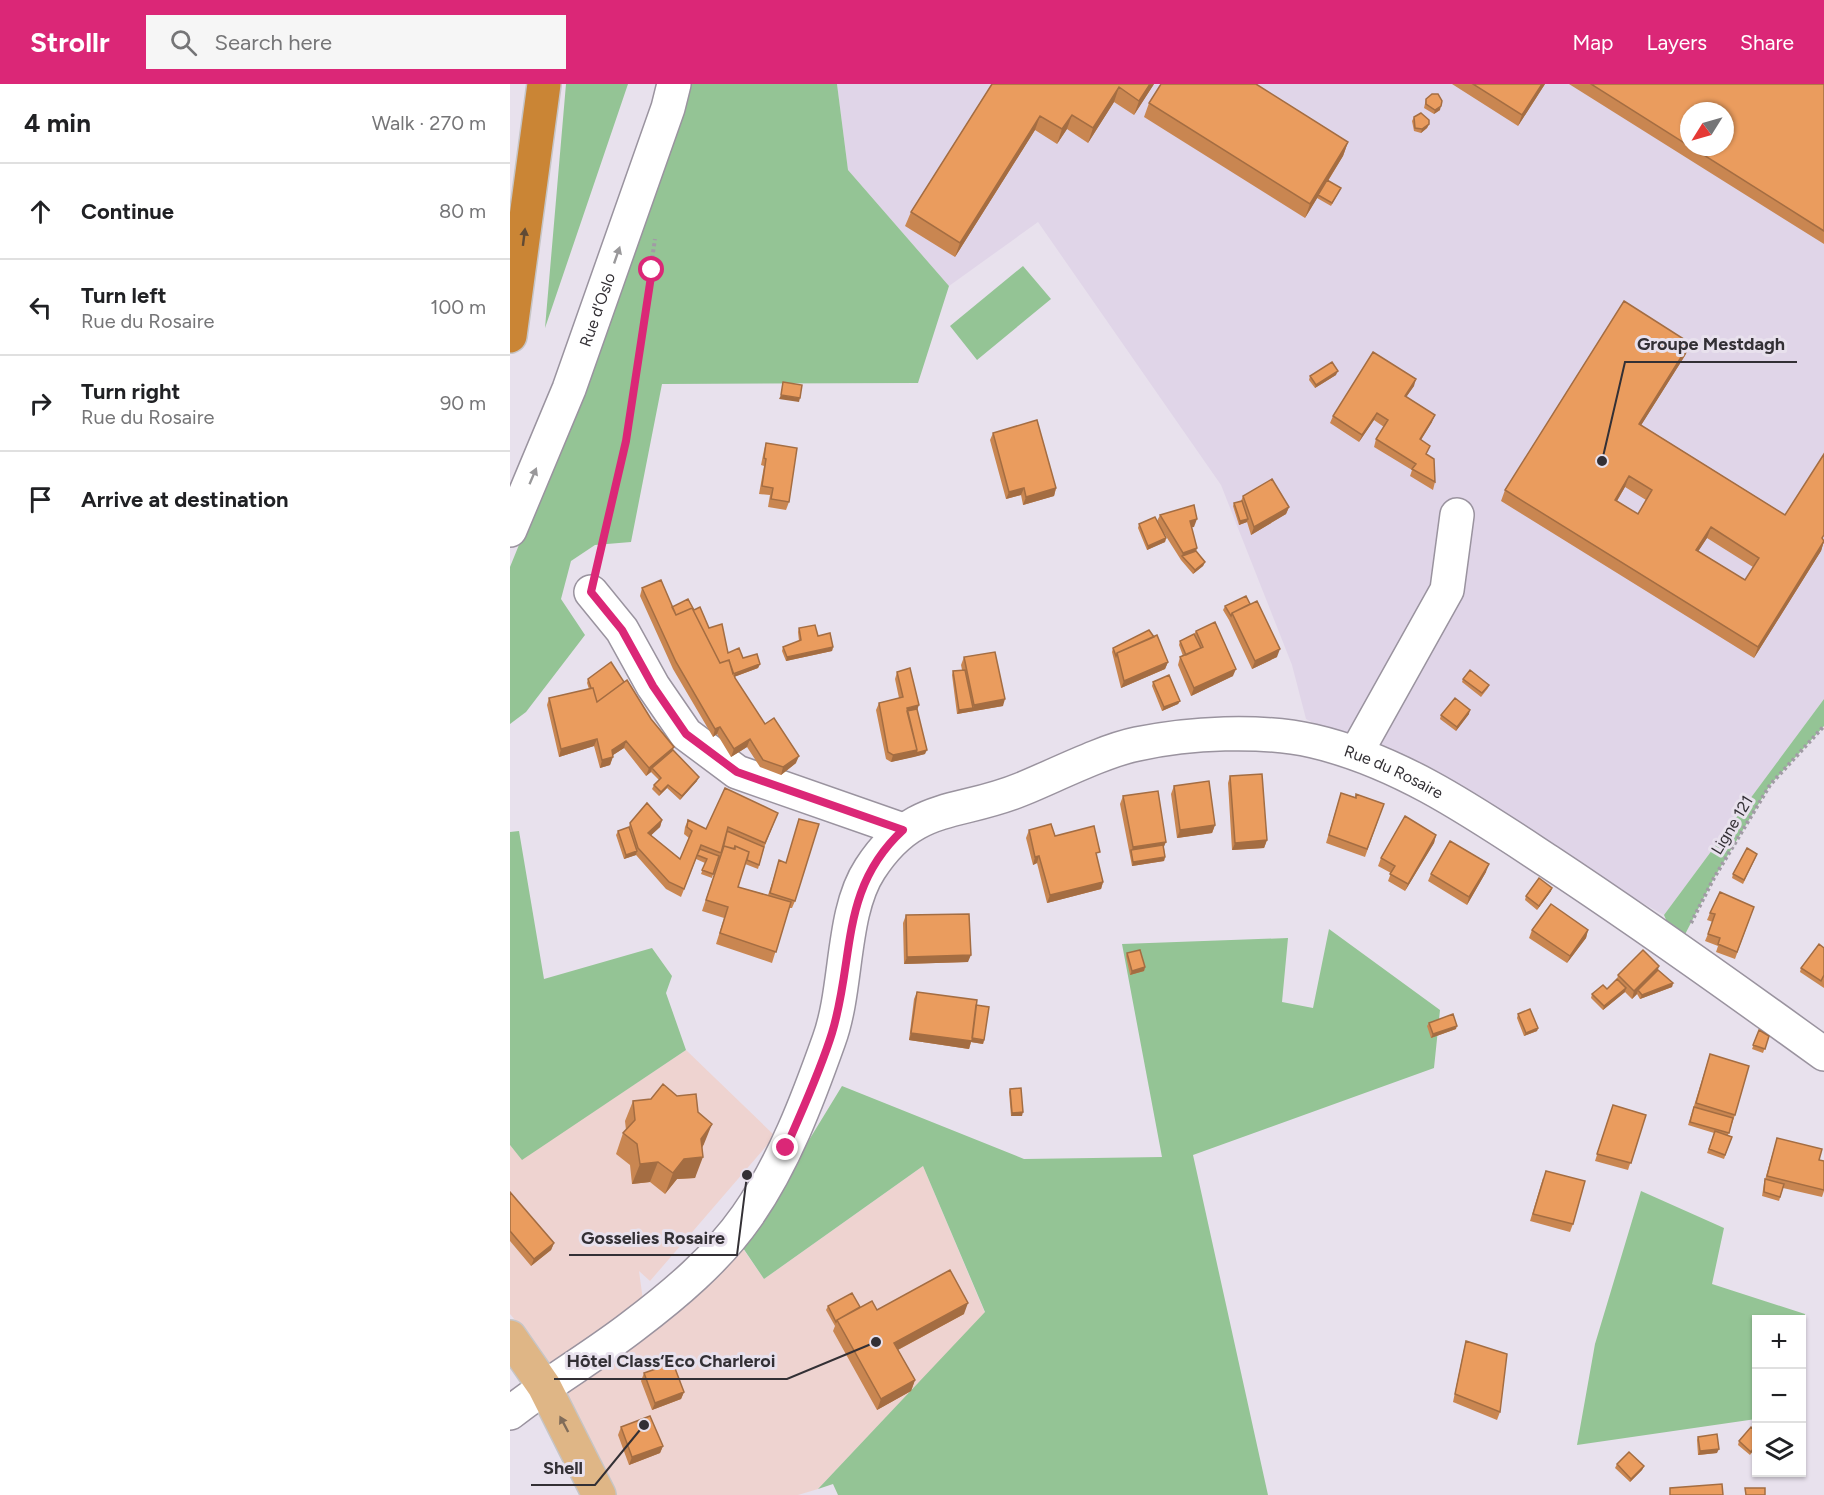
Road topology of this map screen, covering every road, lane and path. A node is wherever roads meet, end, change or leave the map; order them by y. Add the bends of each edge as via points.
1 (544, 84) edge
2 (674, 84) edge
3 (656, 236) dead end
4 (510, 336) edge
5 (1457, 515) dead end
6 (510, 530) edge
7 (591, 592) joint
8 (1824, 726) edge
9 (1356, 753) junction
10 (903, 830) junction
11 (1678, 948) junction
12 (1824, 1054) edge
13 (510, 1337) edge
14 (544, 1386) junction
15 (510, 1413) edge
16 (599, 1495) edge

4 -> 1 highway
6 -> 2 street, Rue d'Oslo via 569,389
3 - 7 path via 626,441
5 - 9 street via 1447,590
7 - 10 street via 622,630 686,734 737,772
8 - 11 path, Ligne 121 via 1770,785 1714,878
9 - 10 street, Rue du Rosaire via 1309,740 1260,735 1220,734 1134,744 1012,793 930,814
9 - 11 street, Rue du Rosaire via 1477,815
10 - 14 street, Rue du Rosaire via 887,844 867,874 853,911 844,984 832,1034 786,1148 747,1216 704,1266 633,1326
11 - 12 street, Rue du Rosaire
13 - 14 main road
14 - 15 street, Rue du Rosaire
16 -> 14 main road

